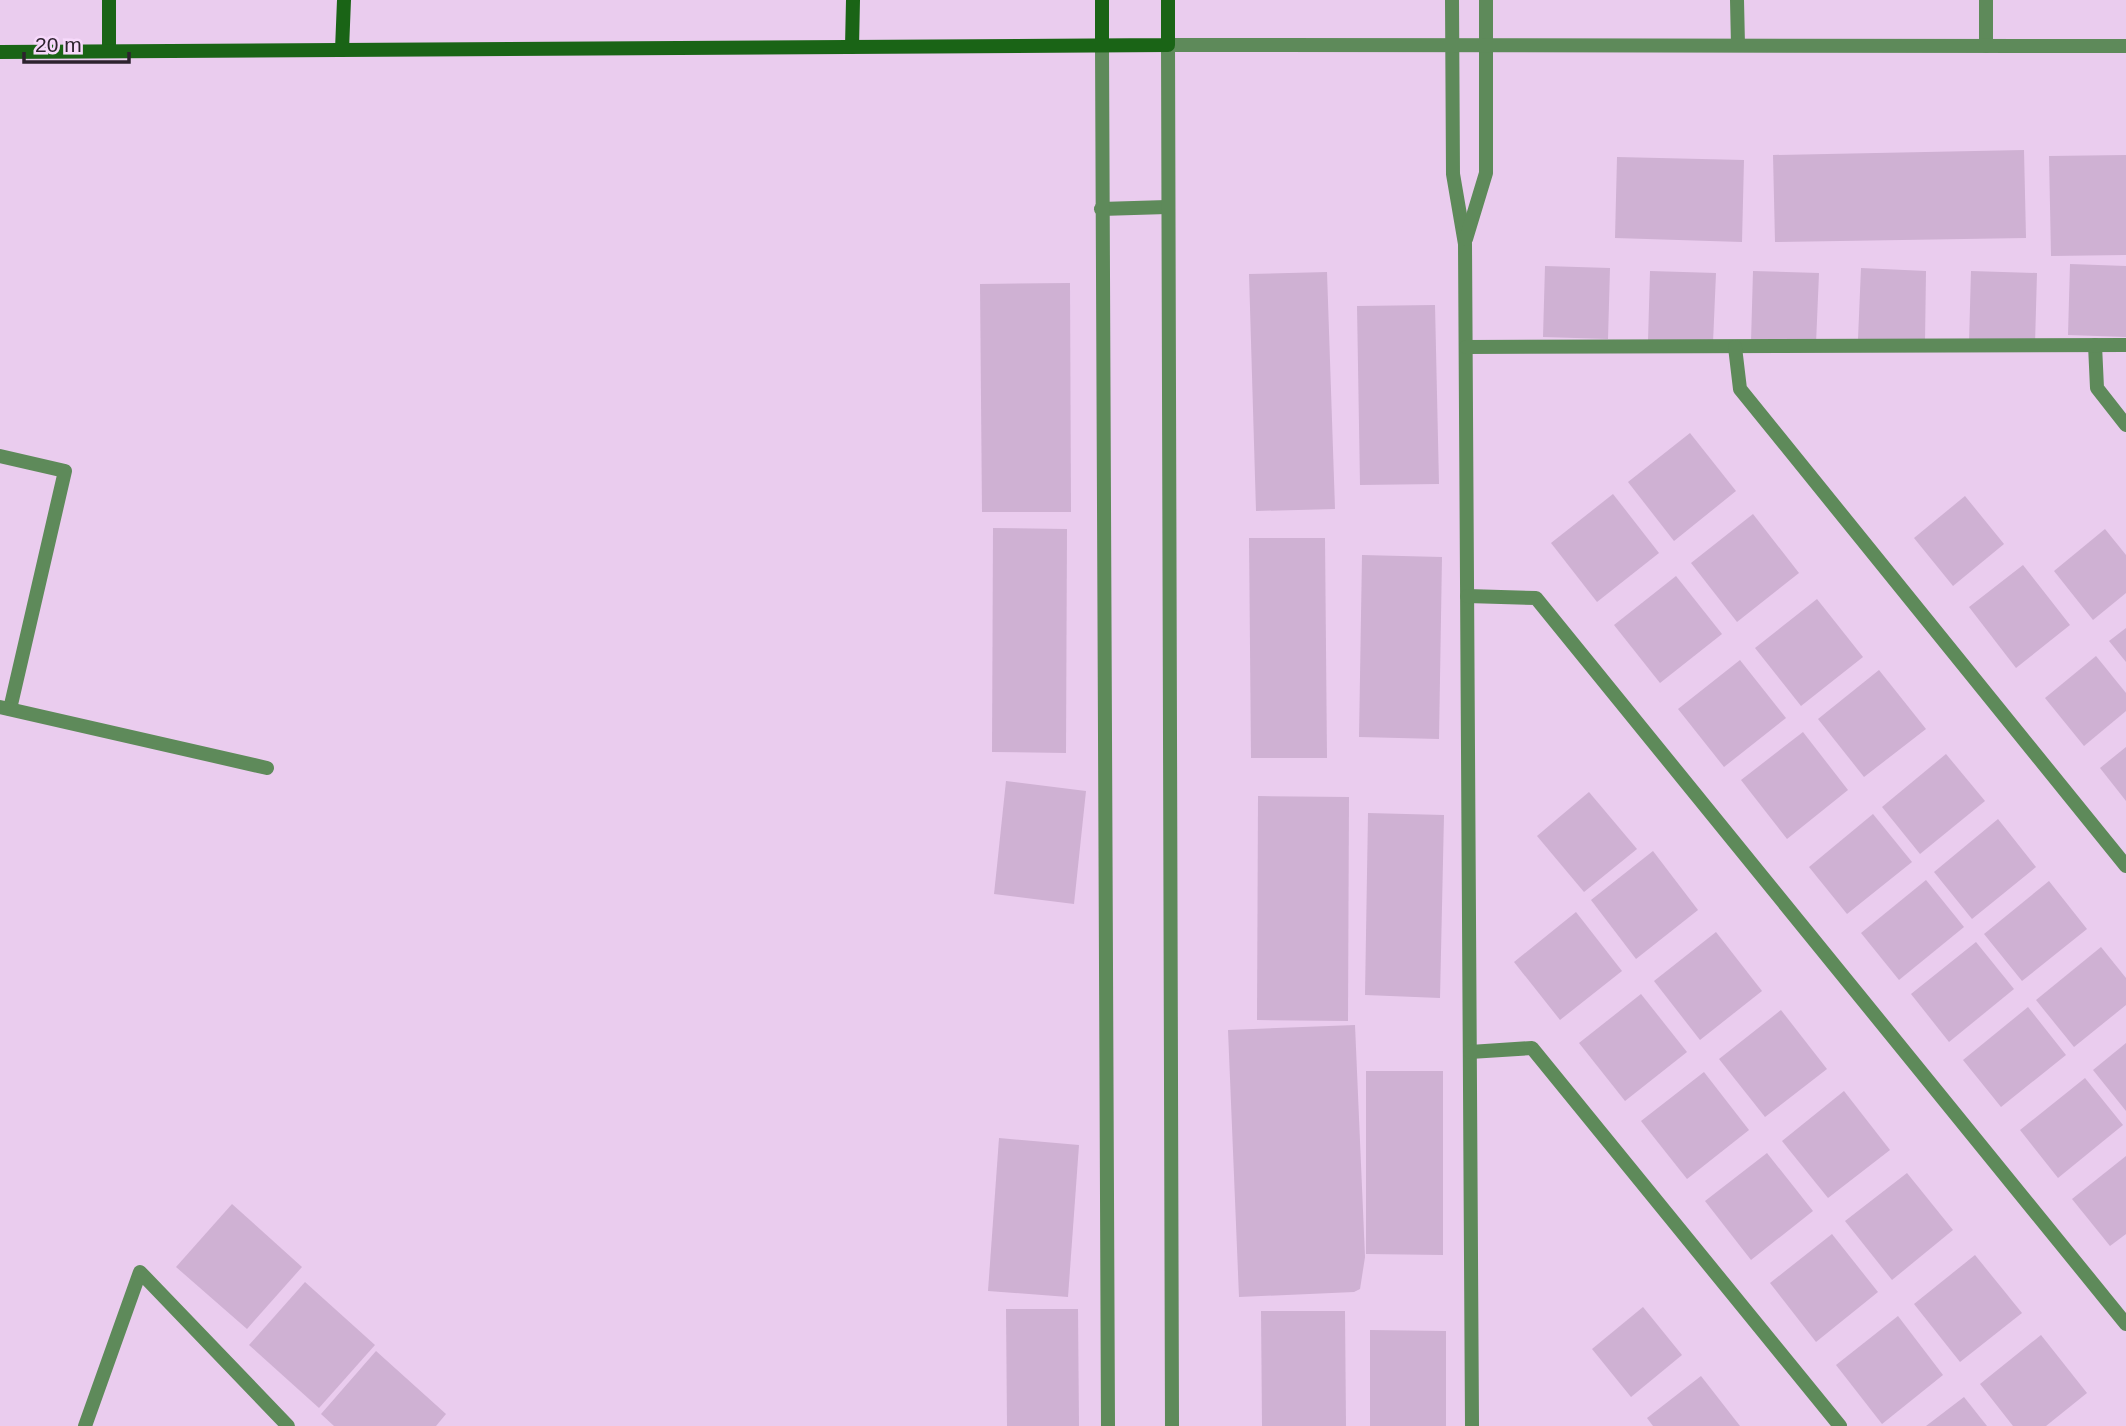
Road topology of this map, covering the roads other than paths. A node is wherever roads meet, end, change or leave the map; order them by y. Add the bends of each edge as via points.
1 (109, 0) edge
2 (344, 0) edge
3 (853, 0) edge
4 (1102, 0) edge
5 (1168, 0) edge
6 (1452, 0) edge
7 (1486, 0) edge
8 (1737, 0) edge
9 (1986, 0) edge
10 (1102, 45) junction
11 (1452, 45) junction
12 (1487, 45) junction
13 (1738, 45) junction
14 (1168, 46) junction
15 (1986, 46) junction
16 (2126, 46) edge
17 (852, 47) junction
18 (342, 50) junction
19 (109, 51) junction
20 (0, 52) edge
21 (1167, 207) junction
22 (1101, 209) junction
23 (1465, 244) junction
24 (2095, 345) junction
25 (2126, 345) edge
26 (1465, 347) junction
27 (1735, 347) junction
28 (2126, 425) edge
29 (0, 456) edge
30 (1467, 596) junction
31 (5, 708) edge
32 (267, 768) dead end
33 (2126, 866) edge
34 (1470, 1052) junction
35 (2126, 1324) edge
36 (85, 1426) edge
37 (288, 1426) edge
38 (1108, 1426) edge
39 (1172, 1426) edge
40 (1472, 1426) edge
41 (1840, 1426) edge

1 - 19 main road
2 - 18 main road
3 - 17 main road
4 - 10 main road
5 - 14 main road
6 - 11 street
7 - 12 street
8 - 13 street
9 - 15 street
10 - 14 main road
10 - 17 main road
10 - 22 street
11 - 12 street
11 - 14 street
11 - 23 street via 1454,174
12 - 13 street
12 - 23 street via 1486,173
13 - 15 street
14 - 21 street
15 - 16 street
17 - 18 main road
18 - 19 main road
19 - 20 main road
21 - 22 street
21 - 39 street
22 - 38 street
23 - 26 street
24 - 25 street
24 - 27 street
24 - 28 street via 2096,388
26 - 27 street
26 - 30 street
27 - 33 street via 1740,389
29 - 31 street via 65,471
30 - 34 street
30 - 35 street via 1536,598
31 - 32 street
34 - 40 street
34 - 41 street via 1532,1048
36 - 37 street via 140,1272

